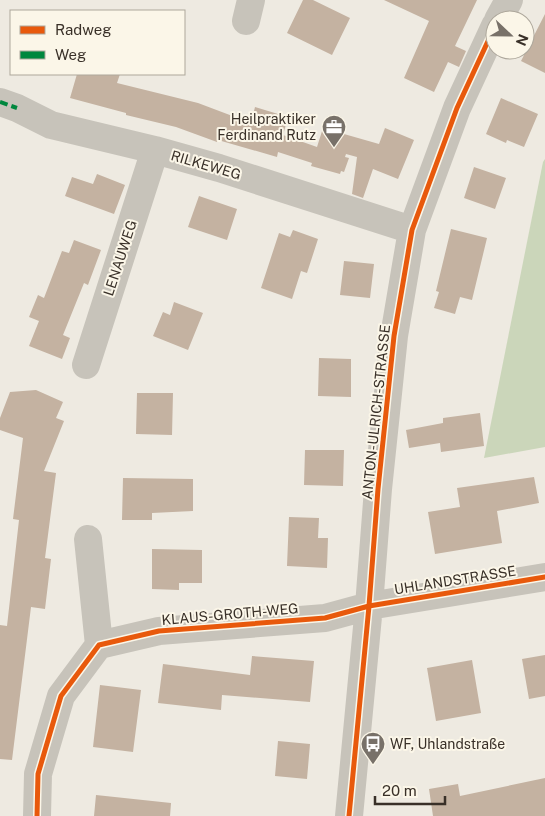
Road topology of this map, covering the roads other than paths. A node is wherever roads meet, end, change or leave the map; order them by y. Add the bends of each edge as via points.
1 (485, 48) edge
2 (0, 102) edge
3 (155, 150) junction
4 (412, 230) junction
5 (86, 366) dead end
6 (88, 539) dead end
7 (545, 577) edge
8 (369, 606) junction
9 (99, 646) junction
10 (37, 816) edge
11 (349, 816) edge

1 - 4 street, ANTON-ULRICH-STRASSE via 458,108
2 - 3 street, RILKEWEG via 51,125
3 - 4 street, RILKEWEG
3 - 5 street, LENAUWEG
4 - 8 street, ANTON-ULRICH-STRASSE via 394,336
6 - 9 street
7 - 8 street, UHLANDSTRASSE
8 - 9 street, KLAUS-GROTH-WEG via 326,618 158,631
8 - 11 street, ANTON-ULRICH-STRASSE
9 - 10 street via 61,696 38,774

